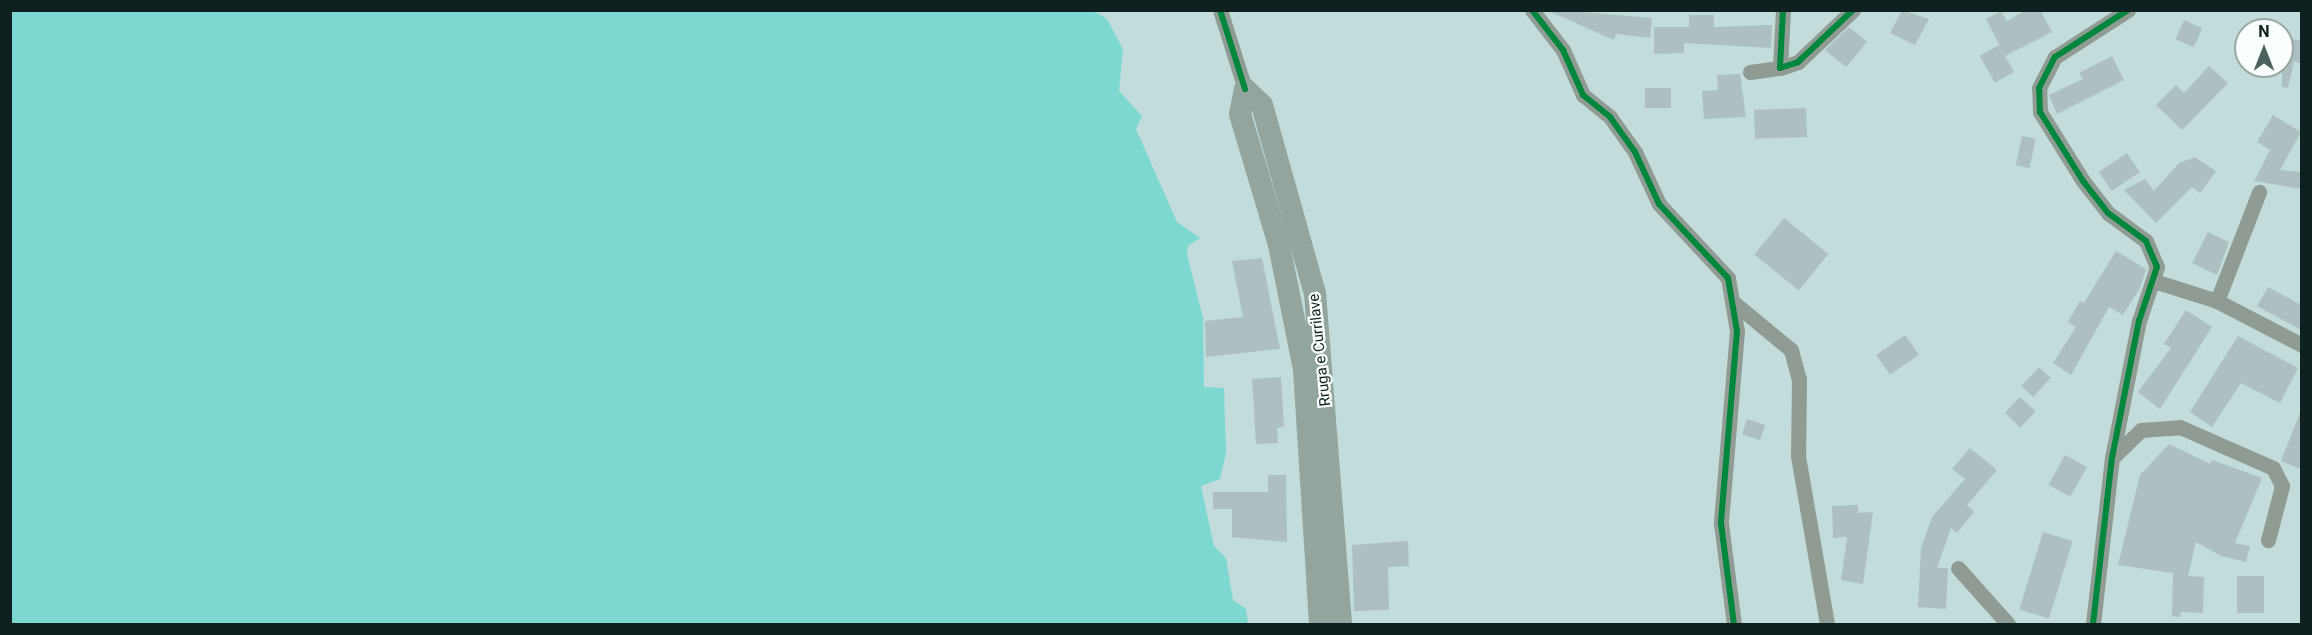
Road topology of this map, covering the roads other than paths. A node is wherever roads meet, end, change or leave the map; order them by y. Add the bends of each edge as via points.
1 (1220, 10) edge
2 (1532, 10) edge
3 (1784, 10) edge
4 (1853, 10) edge
5 (2128, 10) edge
6 (1780, 68) junction
7 (1750, 72) dead end
8 (1245, 89) junction
9 (2259, 192) dead end
10 (2154, 281) junction
11 (2217, 301) junction
12 (1733, 302) junction
13 (2301, 345) edge
14 (2112, 458) junction
15 (2268, 540) dead end
16 (1958, 568) dead end
17 (1320, 624) edge
18 (1341, 624) edge
19 (1734, 624) edge
20 (1827, 624) edge
21 (2008, 624) edge
22 (2093, 624) edge

1 - 8 street, Rruga e Currilave
2 - 12 street via 1563,50 1583,95 1623,134 1659,204 1728,278
3 - 6 street
4 - 6 street via 1798,62
5 - 10 street via 2055,57 2044,71 2040,112 2108,213 2146,241 2157,267
6 - 7 street
8 - 17 main road, Rruga e Currilave via 1240,114 1279,245 1304,369
8 - 18 main road, Rruga e Currilave via 1262,105 1315,293
9 - 11 street
10 - 11 street
10 - 14 street via 2139,321
11 - 13 street
12 - 19 street via 1737,331 1720,523
12 - 20 street via 1791,351 1799,379 1798,456
14 - 15 street via 2141,430 2180,427 2272,468 2282,486
14 - 22 street
16 - 21 street

